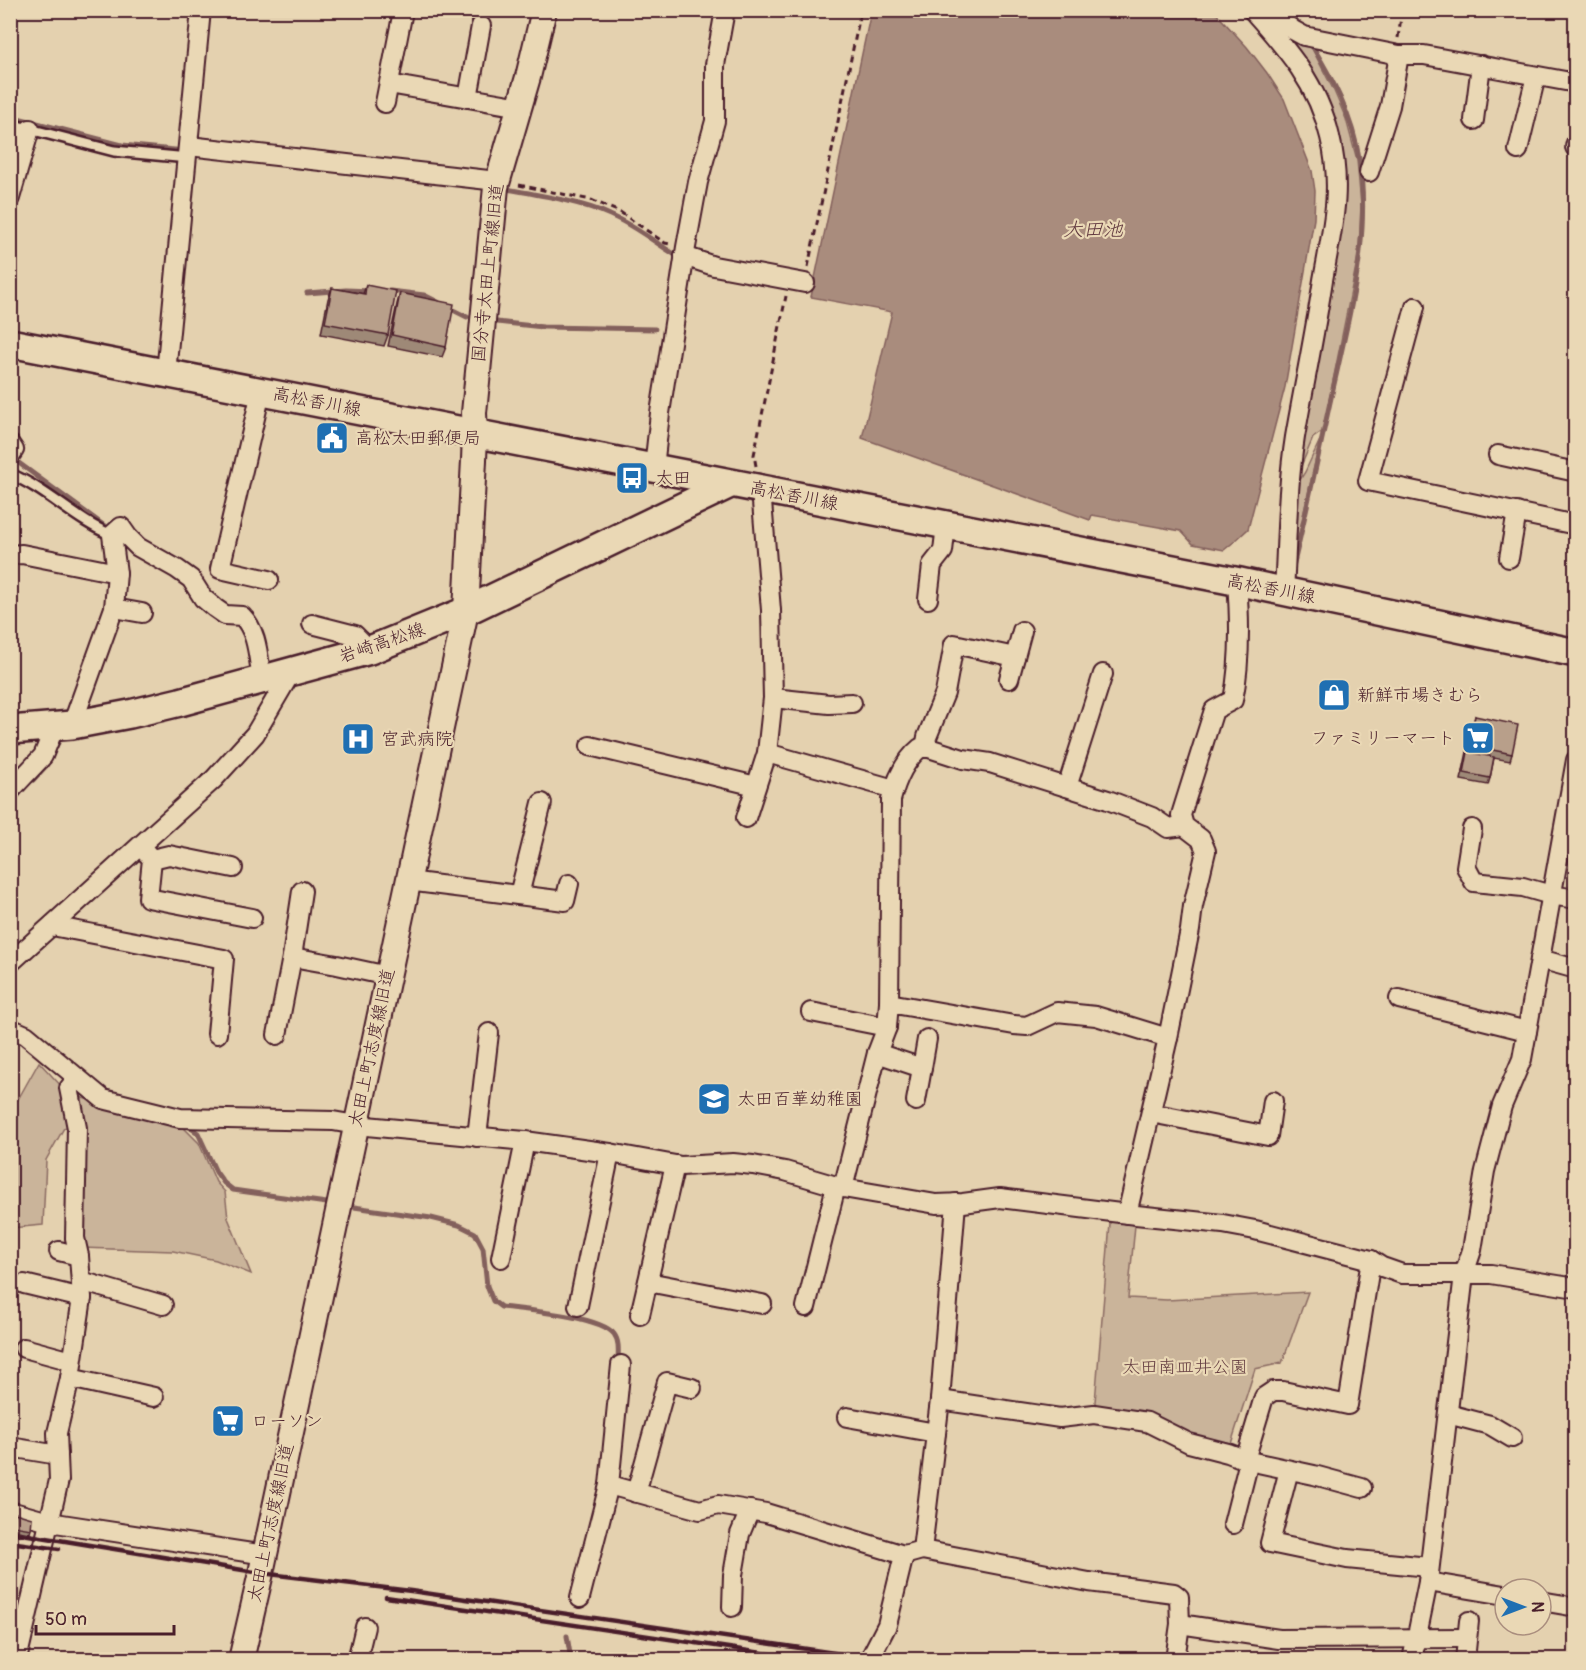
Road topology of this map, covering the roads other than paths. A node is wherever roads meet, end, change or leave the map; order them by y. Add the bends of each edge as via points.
1 (201, 10) edge
2 (544, 10) edge
3 (725, 10) edge
4 (1252, 10) edge
5 (1269, 10) edge
6 (403, 11) edge
7 (481, 26) dead end
8 (1399, 55) junction
9 (1481, 65) junction
10 (1536, 76) junction
11 (1575, 83) edge
12 (389, 84) junction
13 (468, 98) junction
14 (386, 103) dead end
15 (520, 107) junction
16 (1474, 120) dead end
17 (10, 124) edge
18 (30, 129) junction
19 (1518, 150) dead end
20 (188, 152) junction
21 (1369, 172) dead end
22 (496, 186) junction
23 (10, 198) edge
24 (685, 251) junction
25 (805, 283) road end
26 (1415, 307) dead end
27 (10, 343) edge
28 (166, 374) junction
29 (261, 392) junction
30 (475, 433) junction
31 (1498, 455) dead end
32 (654, 468) junction
33 (1575, 472) edge
34 (10, 474) edge
35 (730, 484) junction
36 (761, 490) junction
37 (1517, 512) junction
38 (946, 525) junction
39 (1575, 525) edge
40 (108, 534) junction
41 (10, 555) edge
42 (1509, 558) dead end
43 (117, 573) junction
44 (269, 580) dead end
45 (1237, 582) junction
46 (1284, 592) junction
47 (928, 599) dead end
48 (114, 608) junction
49 (466, 611) junction
50 (142, 613) dead end
51 (312, 624) dead end
52 (1022, 631) dead end
53 (370, 650) junction
54 (1575, 653) edge
55 (1015, 657) junction
56 (292, 671) junction
57 (1103, 674) dead end
58 (262, 679) junction
59 (1010, 679) dead end
60 (773, 698) junction
61 (852, 703) dead end
62 (63, 726) junction
63 (10, 730) edge
64 (590, 746) dead end
65 (925, 748) junction
66 (767, 753) junction
67 (1575, 760) edge
68 (756, 786) junction
69 (1067, 788) junction
70 (894, 789) junction
71 (10, 791) edge
72 (542, 803) dead end
73 (746, 818) dead end
74 (1184, 826) junction
75 (1472, 829) dead end
76 (146, 852) junction
77 (233, 868) dead end
78 (408, 881) junction
79 (569, 884) dead end
80 (302, 891) dead end
81 (519, 895) junction
82 (1551, 895) junction
83 (1575, 899) edge
84 (252, 918) dead end
85 (52, 926) junction
86 (292, 957) junction
87 (1539, 959) junction
88 (10, 963) edge
89 (1575, 969) edge
90 (388, 976) junction
91 (1399, 999) dead end
92 (889, 1003) junction
93 (812, 1012) dead end
94 (887, 1027) junction
95 (10, 1028) edge
96 (1527, 1032) junction
97 (489, 1033) dead end
98 (218, 1034) dead end
99 (278, 1035) dead end
100 (1168, 1038) junction
101 (927, 1039) dead end
102 (877, 1053) junction
103 (922, 1068) junction
104 (73, 1083) junction
105 (916, 1101) dead end
106 (1273, 1101) dead end
107 (1150, 1113) junction
108 (356, 1125) junction
109 (477, 1137) junction
110 (525, 1142) junction
111 (609, 1153) junction
112 (675, 1165) junction
113 (839, 1187) junction
114 (956, 1203) junction
115 (1127, 1214) junction
116 (59, 1251) dead end
117 (79, 1256) junction
118 (501, 1258) dead end
119 (1371, 1260) junction
120 (1464, 1274) junction
121 (648, 1282) junction
122 (24, 1284) dead end
123 (1575, 1288) edge
124 (82, 1290) junction
125 (762, 1304) dead end
126 (163, 1305) dead end
127 (578, 1306) dead end
128 (806, 1306) dead end
129 (640, 1315) dead end
130 (24, 1348) dead end
131 (621, 1365) dead end
132 (71, 1369) junction
133 (692, 1388) dead end
134 (154, 1397) dead end
135 (940, 1400) junction
136 (1448, 1414) junction
137 (847, 1417) dead end
138 (936, 1433) junction
139 (1512, 1438) dead end
140 (10, 1447) edge
141 (58, 1455) junction
142 (1247, 1461) junction
143 (1289, 1470) junction
144 (609, 1485) junction
145 (1362, 1488) dead end
146 (636, 1493) junction
147 (750, 1510) junction
148 (10, 1511) edge
149 (50, 1522) junction
150 (1233, 1524) dead end
151 (922, 1550) junction
152 (265, 1555) junction
153 (904, 1555) junction
154 (1429, 1575) junction
155 (1493, 1592) edge
156 (579, 1598) dead end
157 (1553, 1603) edge
158 (732, 1607) dead end
159 (1575, 1607) edge
160 (1180, 1624) junction
161 (365, 1627) dead end
162 (1417, 1638) junction
163 (17, 1659) edge
164 (241, 1659) edge
165 (357, 1659) edge
166 (869, 1659) edge
167 (1175, 1659) edge
168 (1412, 1659) edge
169 (1465, 1659) edge

1 - 20 street
2 - 15 street, 国分寺太田上町線旧道
3 - 24 street via 715,65 715,121
4 - 46 street via 1285,47 1312,88 1330,135 1337,187 1333,230 1290,474
5 - 8 street via 1306,36
6 - 12 street
7 - 13 street
8 - 9 street via 1424,55
8 - 21 street via 1390,106
9 - 10 street
9 - 16 street
10 - 11 street
10 - 19 street
12 - 13 street
12 - 14 street
13 - 15 street
15 - 22 street, 国分寺太田上町線旧道
17 - 18 lane
18 - 20 lane via 114,151
18 - 23 street
20 - 22 street
20 - 28 street
22 - 30 street, 国分寺太田上町線旧道
24 - 25 street via 714,266
24 - 32 street
26 - 37 street via 1368,481
27 - 28 main road, 高松香川線
28 - 29 main road, 高松香川線
29 - 30 main road, 高松香川線
29 - 44 street via 220,569
30 - 32 main road, 高松香川線
30 - 49 street, 太田上町志度線旧道
31 - 33 street
32 - 35 main road, 高松香川線
34 - 40 lane via 27,480
35 - 36 main road, 高松香川線
35 - 49 main road, 岩崎高松線
36 - 38 main road, 高松香川線
36 - 60 street via 771,610
37 - 39 street
37 - 42 street
38 - 45 main road, 高松香川線
38 - 47 street via 943,551 932,565
40 - 43 street
40 - 58 street via 121,527 138,547 191,579 215,608 225,615 242,616 250,624
41 - 43 street
43 - 48 street
45 - 46 main road, 高松香川線
45 - 74 street via 1240,620 1233,700 1214,710 1181,815
46 - 54 main road, 高松香川線
48 - 50 street
48 - 62 street
49 - 53 main road, 岩崎高松線
49 - 78 street, 太田上町志度線旧道
51 - 53 street via 355,635
52 - 55 street
53 - 56 main road, 岩崎高松線
55 - 59 street
55 - 65 street via 954,644 945,693
56 - 58 main road, 岩崎高松線
56 - 76 street via 255,734
57 - 69 street
58 - 62 main road, 岩崎高松線 via 180,702
60 - 61 street
60 - 66 street
62 - 63 main road, 岩崎高松線
62 - 71 street via 43,756
64 - 68 street
65 - 69 street via 990,763
65 - 70 street via 913,754
66 - 68 street
66 - 70 street
67 - 82 street
68 - 73 street
69 - 74 street via 1152,817 1168,828
70 - 92 street
72 - 81 street
74 - 100 street via 1201,839 1206,851
75 - 82 street via 1466,867 1474,882 1523,887
76 - 77 street
76 - 84 street via 148,898
76 - 85 street
78 - 81 street
78 - 90 street, 太田上町志度線旧道
79 - 81 street via 565,901
80 - 86 street
82 - 83 street
82 - 87 street
85 - 88 street
85 - 98 street via 224,959
86 - 90 street
86 - 99 street
87 - 89 street
87 - 96 street
90 - 108 street, 太田上町志度線旧道
91 - 96 street
92 - 94 street
92 - 100 street via 1027,1026 1057,1012 1096,1016
93 - 94 street
94 - 102 street
95 - 104 street via 26,1035
96 - 120 street via 1522,1059 1503,1106 1488,1160
97 - 109 street
100 - 107 street
101 - 103 street
102 - 103 street
102 - 113 street
103 - 105 street
104 - 108 street via 103,1099 180,1118 333,1121
104 - 117 street via 77,1128 75,1238
106 - 107 street via 1268,1136
107 - 115 street
108 - 109 street
108 - 152 street, 太田上町志度線旧道
109 - 110 street
110 - 111 street
110 - 118 street
111 - 112 street
111 - 127 street
112 - 113 street via 733,1162
112 - 121 street
113 - 114 street via 936,1204
113 - 128 street
114 - 115 street via 1000,1198
114 - 135 street
115 - 119 street via 1223,1224
116 - 117 street
117 - 124 street
119 - 120 street via 1402,1274
119 - 142 street via 1348,1405 1273,1391 1264,1397
120 - 123 street via 1491,1274
120 - 136 street
121 - 125 street
121 - 129 street
122 - 124 street
124 - 126 street
124 - 132 street
130 - 132 street
131 - 144 street
132 - 134 street
132 - 141 street via 57,1432
133 - 146 street via 667,1382
135 - 138 street
135 - 142 street via 1060,1418 1094,1414 1147,1422 1188,1443
136 - 139 street via 1490,1425
136 - 154 street
137 - 138 street
138 - 151 street
140 - 141 street
141 - 149 street via 59,1480
142 - 143 street
142 - 150 street
143 - 145 street
143 - 154 street via 1270,1543
144 - 146 street
144 - 156 street
146 - 147 street via 700,1510 718,1505
147 - 153 street
147 - 158 street via 740,1534
148 - 149 street
149 - 152 street
149 - 163 street
151 - 153 street
151 - 160 street via 1089,1582 1174,1593 1179,1597
152 - 164 street, 太田上町志度線旧道
153 - 166 street via 887,1625
154 - 155 street
154 - 162 street
157 - 159 street
160 - 162 street via 1279,1639
160 - 167 street
161 - 165 street
162 - 168 street
162 - 169 street via 1468,1630

